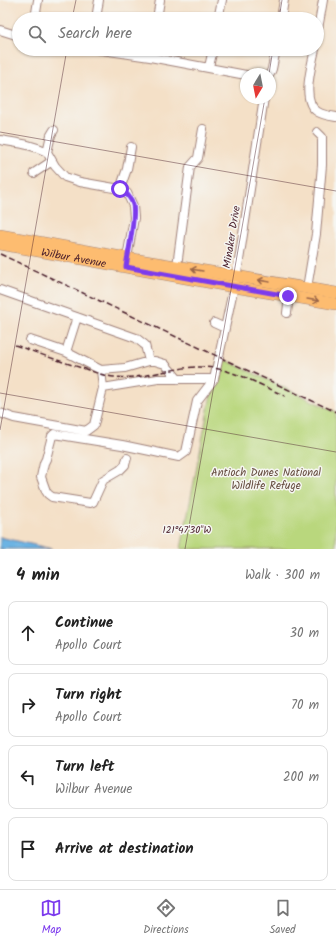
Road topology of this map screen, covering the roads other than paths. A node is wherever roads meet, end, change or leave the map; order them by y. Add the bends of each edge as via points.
1 (38, 0) edge
2 (99, 0) edge
3 (160, 0) edge
4 (222, 0) edge
5 (284, 0) edge
6 (323, 0) edge
7 (36, 12) edge
8 (97, 12) edge
9 (158, 12) edge
10 (219, 12) edge
11 (282, 12) edge
12 (321, 12) edge
13 (0, 30) edge
14 (12, 34) edge
15 (163, 56) edge
16 (211, 56) edge
17 (275, 56) edge
18 (313, 56) edge
19 (209, 67) junction
20 (272, 68) edge
21 (240, 74) edge
22 (263, 104) edge
23 (336, 117) edge
24 (203, 129) dead end
25 (54, 130) dead end
26 (318, 132) dead end
27 (0, 140) edge
28 (131, 147) dead end
29 (47, 152) junction
30 (52, 161) junction
31 (34, 173) dead end
32 (120, 189) junction
33 (0, 235) edge
34 (0, 244) edge
35 (24, 244) junction
36 (126, 263) junction
37 (177, 266) junction
38 (235, 281) junction
39 (307, 288) junction
40 (0, 290) edge
41 (336, 293) edge
42 (288, 296) junction
43 (336, 304) edge
44 (287, 313) dead end
45 (77, 317) junction
46 (214, 323) dead end
47 (225, 328) junction
48 (30, 340) dead end
49 (66, 352) junction
50 (148, 361) junction
51 (101, 370) junction
52 (178, 379) junction
53 (214, 379) junction
54 (103, 388) junction
55 (0, 413) edge
56 (130, 446) junction

1 - 7 street
2 - 8 street
3 - 9 street
4 - 10 street
5 - 11 street
6 - 12 street
13 - 14 street
15 - 19 street
16 - 19 street
17 - 20 street
18 - 23 street via 308,90 312,107 318,112
19 - 21 street
22 - 38 street, Minaker Drive
24 - 37 street via 198,158 190,167
25 - 29 street
26 - 39 street via 322,137 322,165 316,234
27 - 29 street via 32,146
28 - 32 street
29 - 30 street
30 - 31 street
30 - 32 street via 65,177
32 - 36 street via 127,193 133,206 134,218
33 - 35 main road, Wilbur Avenue
34 - 35 main road, Wilbur Avenue
35 - 36 main road, Wilbur Avenue
36 - 37 main road, Wilbur Avenue
36 - 38 main road, Wilbur Avenue
38 -> 37 main road, Wilbur Avenue
39 -> 38 main road, Wilbur Avenue
38 - 42 main road, Wilbur Avenue
38 - 47 street, Minaker Drive
39 - 41 main road, Wilbur Avenue
40 - 45 street
42 -> 43 main road, Wilbur Avenue
42 - 44 street
45 - 49 street
45 - 50 street via 136,338 145,345
46 - 47 street
47 - 53 street, Minaker Drive
48 - 49 street
49 - 51 street
50 - 51 street via 124,368
50 - 52 street via 165,364
51 - 54 street
52 - 53 street
52 - 54 street via 158,379
53 - 56 street via 197,401 184,454 179,457
54 - 55 street via 94,425 86,431 14,418
56 - 56 street via 54,434 44,463 42,479 46,492 52,497 93,502 103,480 125,465

